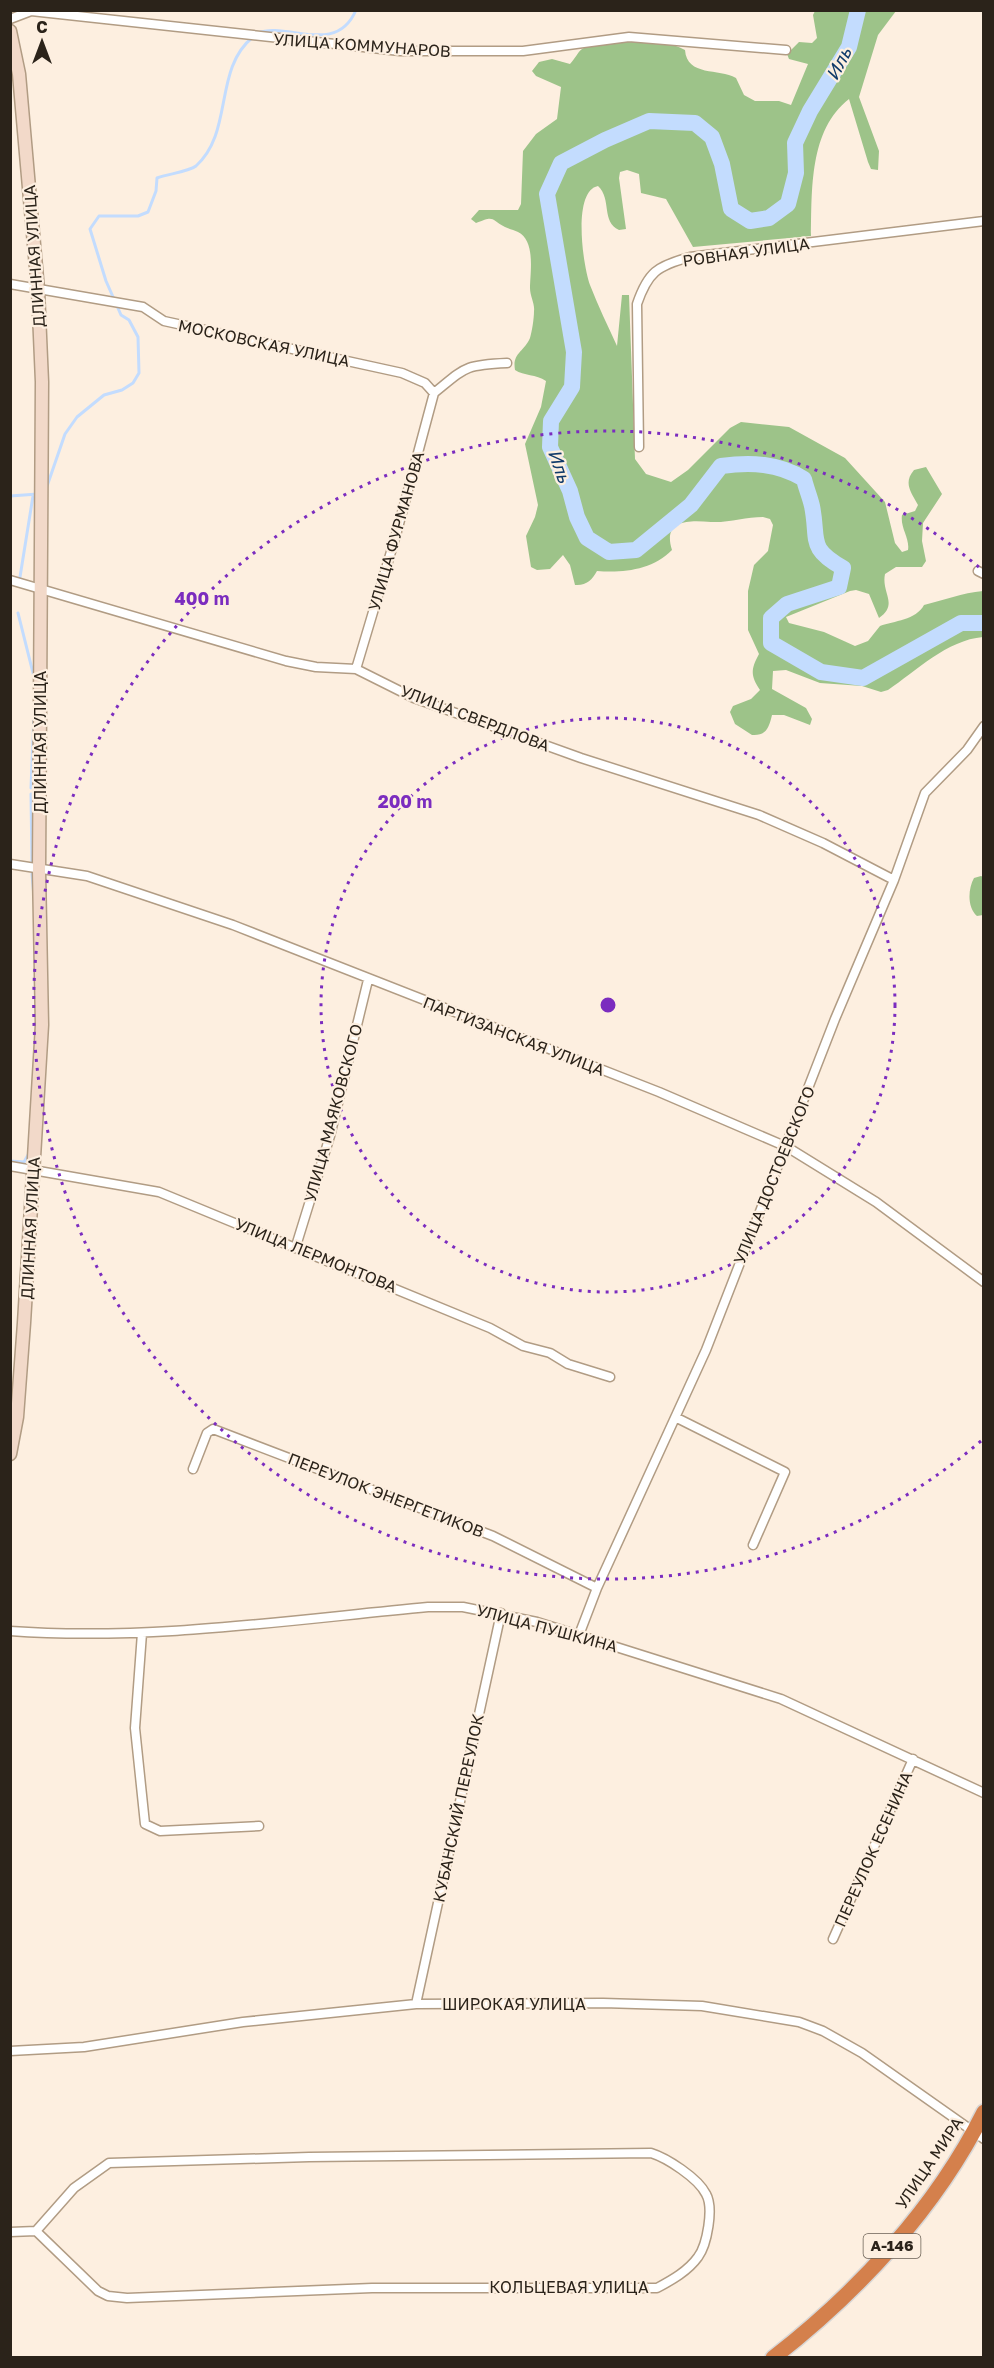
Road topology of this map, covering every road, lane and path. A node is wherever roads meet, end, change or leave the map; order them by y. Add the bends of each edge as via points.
1 (10, 19) edge
2 (10, 31) edge
3 (786, 50) dead end
4 (984, 221) edge
5 (10, 284) edge
6 (38, 290) junction
7 (507, 363) dead end
8 (434, 393) junction
9 (639, 447) dead end
10 (10, 580) edge
11 (40, 587) junction
12 (356, 669) junction
13 (984, 726) edge
14 (10, 864) edge
15 (39, 871) junction
16 (894, 880) junction
17 (368, 980) junction
18 (787, 1147) junction
19 (10, 1166) edge
20 (33, 1170) junction
21 (296, 1246) junction
22 (984, 1282) edge
23 (610, 1377) dead end
24 (677, 1419) junction
25 (10, 1454) edge
26 (193, 1469) dead end
27 (753, 1545) dead end
28 (597, 1588) junction
29 (501, 1613) junction
30 (10, 1630) edge
31 (142, 1633) junction
32 (579, 1635) junction
33 (913, 1759) junction
34 (984, 1793) edge
35 (259, 1826) dead end
36 (833, 1939) dead end
37 (416, 2004) junction
38 (10, 2051) edge
39 (984, 2112) edge
40 (979, 2135) edge
41 (36, 2231) junction
42 (10, 2232) edge
43 (773, 2358) edge

1 - 3 street, УЛИЦА КОММУНАРОВ via 31,11 411,51 523,51 629,37
2 - 6 main road, ДЛИННАЯ УЛИЦА via 19,74
4 - 9 street, РОВНАЯ УЛИЦА via 690,257 651,273 637,304
5 - 6 street, МОСКОВСКАЯ УЛИЦА
6 - 8 street, МОСКОВСКАЯ УЛИЦА via 129,304 151,311 164,321 402,374 424,382
6 - 11 main road, ДЛИННАЯ УЛИЦА via 42,382
7 - 8 street via 477,364 460,370
8 - 12 street, УЛИЦА ФУРМАНОВА
10 - 11 street, УЛИЦА СВЕРДЛОВА
11 - 12 street, УЛИЦА СВЕРДЛОВА via 286,661
11 - 15 main road, ДЛИННАЯ УЛИЦА
12 - 16 street, УЛИЦА СВЕРДЛОВА via 414,698 581,758 759,815
13 - 16 street, УЛИЦА ДОСТОЕВСКОГО via 967,750 925,793
14 - 15 street, ПАРТИЗАНСКАЯ УЛИЦА
15 - 17 street, ПАРТИЗАНСКАЯ УЛИЦА via 68,872 152,897
15 - 20 main road, ДЛИННАЯ УЛИЦА via 42,1025
16 - 18 street, УЛИЦА ДОСТОЕВСКОГО via 835,1019
17 - 18 street, ПАРТИЗАНСКАЯ УЛИЦА via 659,1092
17 - 21 street, УЛИЦА МАЯКОВСКОГО via 330,1136
18 - 22 street, ПАРТИЗАНСКАЯ УЛИЦА via 876,1202
18 - 24 street, УЛИЦА ДОСТОЕВСКОГО
19 - 20 street, УЛИЦА ЛЕРМОНТОВА
20 - 21 street, УЛИЦА ЛЕРМОНТОВА via 159,1192
20 - 25 main road, ДЛИННАЯ УЛИЦА via 20,1382
21 - 23 street, УЛИЦА ЛЕРМОНТОВА via 490,1328 523,1346
24 - 27 street via 785,1472
24 - 28 street, УЛИЦА ДОСТОЕВСКОГО
26 - 28 street, ПЕРЕУЛОК ЭНЕРГЕТИКОВ via 207,1433 213,1430 493,1536
28 - 32 street, УЛИЦА ДОСТОЕВСКОГО
29 - 31 street, УЛИЦА ПУШКИНА via 428,1607
29 - 32 street, УЛИЦА ПУШКИНА
29 - 37 street, КУБАНСКИЙ ПЕРЕУЛОК
30 - 31 street, УЛИЦА ПУШКИНА via 70,1635
31 - 35 street via 135,1728 145,1824 160,1830
32 - 33 street, УЛИЦА ПУШКИНА via 781,1699
33 - 34 street, УЛИЦА ПУШКИНА
33 - 36 street, ПЕРЕУЛОК ЕСЕНИНА
37 - 38 street, ШИРОКАЯ УЛИЦА via 243,2022 84,2047
37 - 40 street, ШИРОКАЯ УЛИЦА via 702,2006 799,2022 862,2053
39 - 40 highway, УЛИЦА МИРА / А-146
40 - 43 highway, УЛИЦА МИРА / А-146 via 860,2282
41 - 41 street, КОЛЬЦЕВАЯ УЛИЦА via 74,2188 109,2163 309,2157 651,2153 666,2158 699,2185 707,2195 709,2221 698,2257 677,2278 657,2288 372,2288 128,2298 98,2291
41 - 42 street

